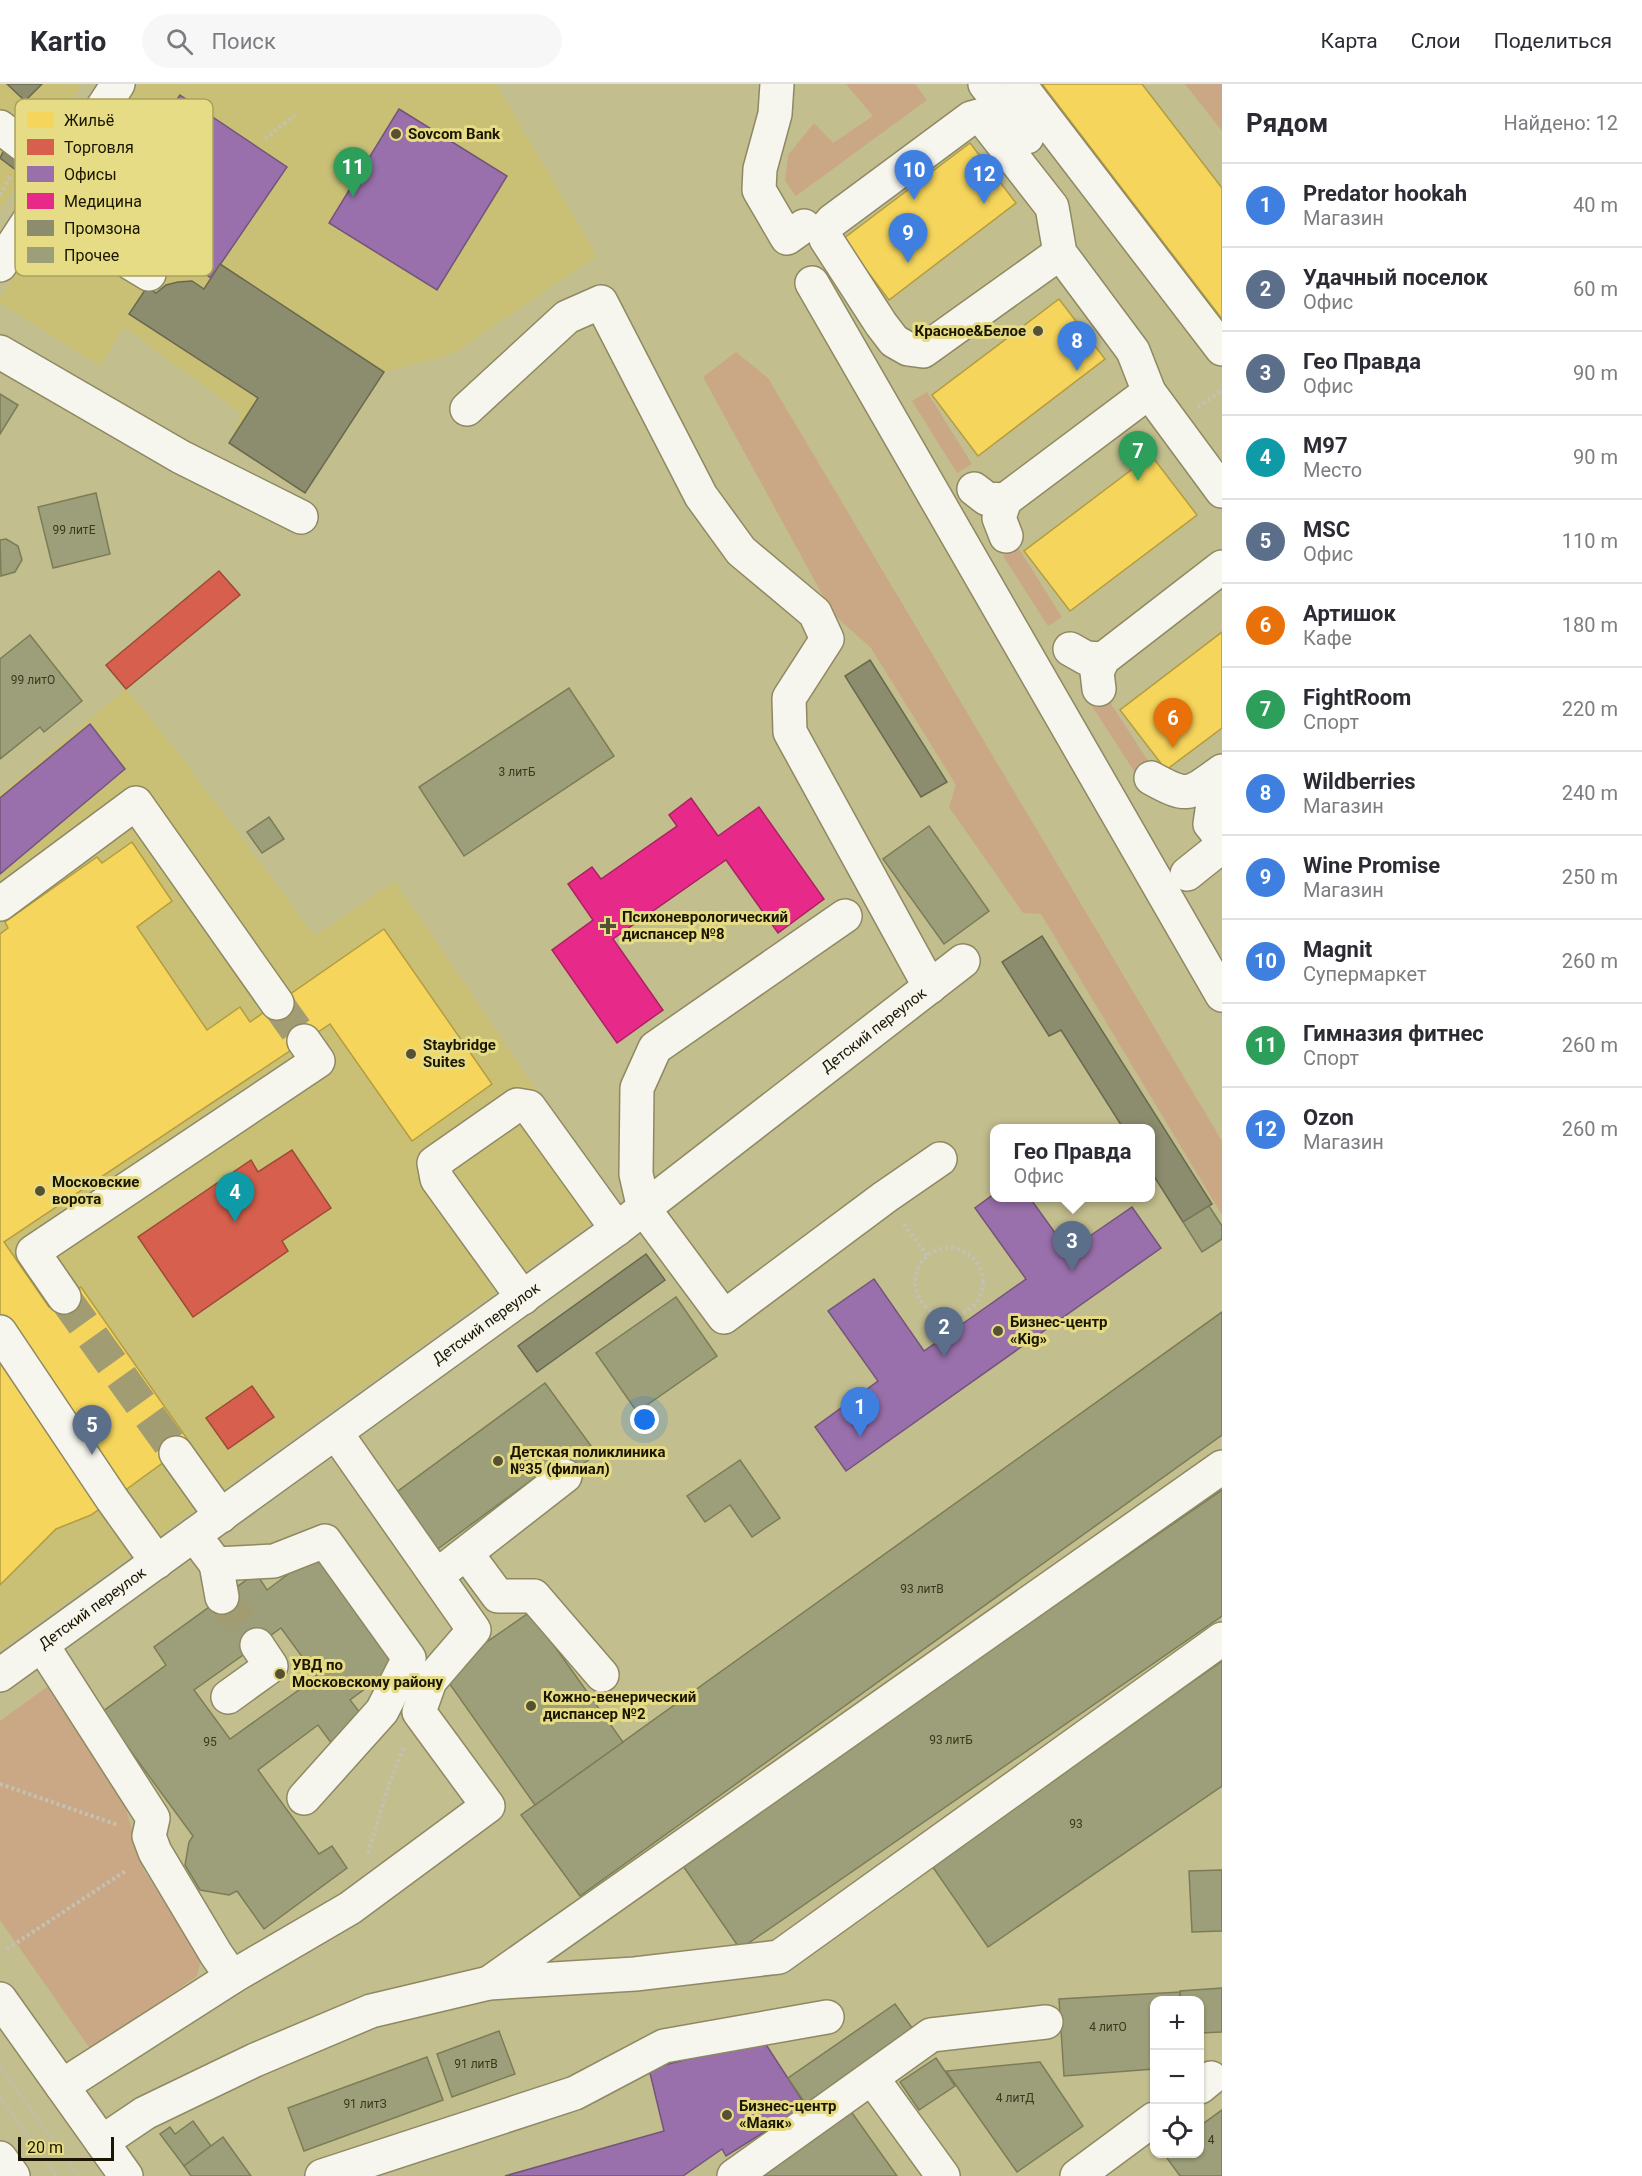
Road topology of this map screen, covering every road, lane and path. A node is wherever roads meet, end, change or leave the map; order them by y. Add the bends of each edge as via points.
1 (118, 84) edge
2 (777, 84) edge
3 (985, 84) edge
4 (1019, 84) edge
5 (108, 99) edge
6 (295, 115) dead end
7 (0, 127) edge
8 (15, 138) edge
9 (265, 139) dead end
10 (6, 170) dead end
11 (0, 195) edge
12 (1052, 207) junction
13 (804, 226) dead end
14 (15, 243) edge
15 (1060, 253) junction
16 (0, 266) edge
17 (812, 283) dead end
18 (1222, 349) edge
19 (0, 352) edge
20 (1149, 392) junction
21 (467, 409) dead end
22 (974, 489) dead end
23 (1222, 491) edge
24 (1005, 500) junction
25 (301, 517) dead end
26 (1006, 536) dead end
27 (1222, 567) edge
28 (1070, 649) dead end
29 (1222, 771) edge
30 (1151, 778) dead end
31 (1222, 802) edge
32 (1222, 839) edge
33 (1222, 846) edge
34 (1187, 874) dead end
35 (0, 904) edge
36 (845, 916) dead end
37 (963, 961) dead end
38 (930, 987) junction
39 (1222, 995) edge
40 (277, 1003) tunnel mouth
41 (304, 1041) tunnel mouth
42 (940, 1159) dead end
43 (644, 1209) junction
44 (617, 1229) junction
45 (64, 1297) tunnel mouth
46 (523, 1298) junction
47 (942, 1315) joint
48 (0, 1332) edge
49 (336, 1432) junction
50 (176, 1453) tunnel mouth
51 (1222, 1467) edge
52 (565, 1476) dead end
53 (221, 1516) junction
54 (194, 1535) junction
55 (467, 1554) junction
56 (157, 1562) junction
57 (216, 1564) junction
58 (437, 1575) junction
59 (222, 1598) tunnel mouth
60 (1222, 1639) edge
61 (42, 1645) junction
62 (256, 1645) tunnel mouth
63 (0, 1675) edge
64 (602, 1675) dead end
65 (228, 1697) dead end
66 (419, 1712) junction
67 (0, 1784) edge
68 (304, 1798) dead end
69 (152, 1844) junction
70 (350, 1908) junction
71 (7, 1949) dead end
72 (232, 1977) junction
73 (489, 1983) junction
74 (0, 1999) edge
75 (827, 2017) dead end
76 (1046, 2022) dead end
77 (872, 2078) junction
78 (62, 2086) junction
79 (1150, 2123) edge
80 (102, 2142) junction
81 (0, 2158) edge
82 (13, 2176) edge
83 (126, 2176) edge
84 (322, 2176) edge
85 (734, 2176) edge
86 (943, 2176) edge
87 (1077, 2176) edge

1 - 5 street
2 - 13 street via 775,114 760,169 759,190 787,238
3 - 12 street via 1044,159
4 - 18 street
6 - 9 path
7 - 8 street
10 - 11 path via 12,176
12 - 15 street
12 - 15 street via 978,116 970,118 832,221 825,230 826,239 894,341 908,350 923,351
14 - 16 street
15 - 20 street via 1132,351
17 - 39 street
19 - 25 street via 181,457
20 - 23 street
20 - 24 street
21 - 38 street via 567,317 601,302 701,496 741,551 815,613 827,639 789,698 790,732
22 - 24 street via 987,499
24 - 26 street via 999,518
27 - 28 street via 1101,674 1086,658
29 - 30 street via 1194,792 1174,791
31 - 32 street via 1212,810 1210,824
33 - 34 street
35 - 40 street via 136,803
36 - 43 street via 656,1048 637,1088 636,1174
37 - 38 street, Детский переулок
38 - 43 street, Детский переулок
41 - 45 street via 318,1061 33,1252
42 - 43 street via 724,1317
43 - 44 street, Детский переулок
44 - 46 street, Детский переулок
44 - 46 street via 529,1107 516,1105 434,1164 437,1179
46 - 49 street, Детский переулок
47 - 47 path via 923,1304 915,1285 916,1274 927,1255 949,1248 960,1250 979,1264 983,1275 980,1298 963,1313
48 - 56 street
49 - 53 street, Детский переулок
49 - 58 street
50 - 53 street
51 - 73 street
52 - 55 street
53 - 54 street, Детский переулок
54 - 56 street, Детский переулок
54 - 57 street
55 - 58 street
55 - 64 street via 498,1596 534,1596
56 - 61 street, Детский переулок
57 - 59 street
57 - 68 street via 274,1561 325,1541 409,1658 382,1711
58 - 66 street via 474,1630 430,1681
60 - 73 street via 779,1957 635,1974
61 - 63 street, Детский переулок
61 - 69 street via 153,1818
62 - 65 street via 271,1666
66 - 70 path via 389,1784
66 - 70 street via 488,1806
67 - 69 path
69 - 71 path
69 - 72 street
70 - 72 street
72 - 78 street
73 - 80 street via 371,2011 155,2108
74 - 78 street
75 - 84 street via 664,2046 575,2093
76 - 77 street via 931,2036
77 - 85 street
77 - 86 street
78 - 80 street
79 - 87 street
80 - 83 street
81 - 82 street

